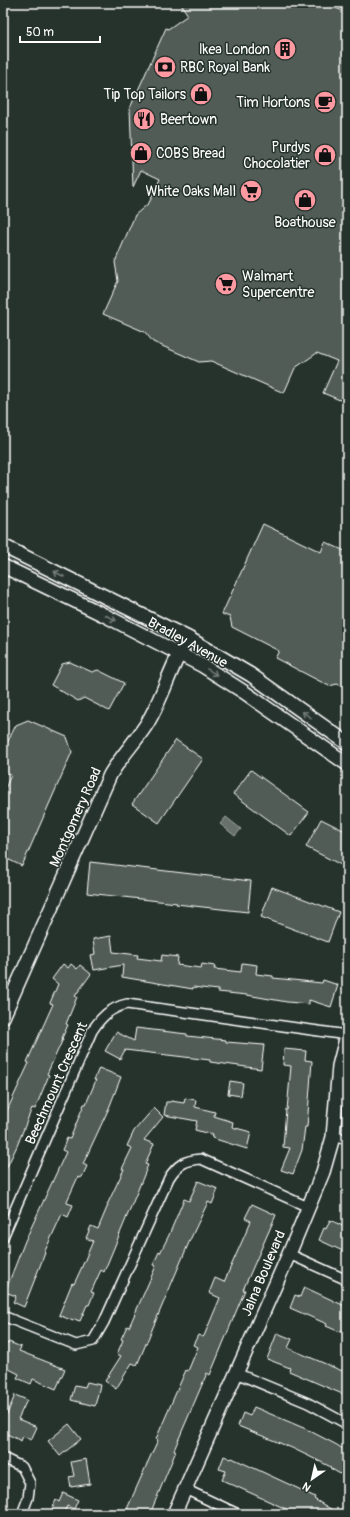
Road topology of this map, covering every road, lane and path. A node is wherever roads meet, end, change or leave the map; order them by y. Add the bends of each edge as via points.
1 (3, 546) edge
2 (3, 566) edge
3 (188, 638) junction
4 (179, 653) junction
5 (347, 743) edge
6 (347, 764) edge
7 (3, 1017) edge
8 (347, 1035) edge
9 (333, 1137) junction
10 (347, 1139) edge
11 (308, 1207) junction
12 (3, 1236) edge
13 (289, 1254) junction
14 (347, 1280) edge
15 (3, 1316) edge
16 (236, 1373) junction
17 (347, 1424) edge
18 (3, 1458) edge
19 (185, 1489) junction
20 (22, 1514) edge
21 (174, 1514) edge
22 (238, 1514) edge

3 -> 1 street, Bradley Avenue
2 -> 4 street, Bradley Avenue
3 - 4 street, Montgomery Road
5 -> 3 street, Bradley Avenue via 251,675
4 -> 6 street, Bradley Avenue via 244,692
4 - 7 street, Montgomery Road via 147,723 110,775
8 - 9 street, Jalna Boulevard via 339,1066
8 - 12 street, Beechmount Crescent via 127,1004 106,1013 92,1031
9 - 10 street
9 - 11 street, Jalna Boulevard via 323,1172
11 - 13 street, Jalna Boulevard
11 - 15 street via 201,1159 189,1160 179,1165 170,1178 93,1341 76,1345
13 - 14 street
13 - 16 street, Jalna Boulevard
16 - 17 street via 308,1403
16 - 19 street, Jalna Boulevard
18 - 20 street via 22,1467 30,1483
19 - 21 street, Jalna Boulevard
19 - 22 street

